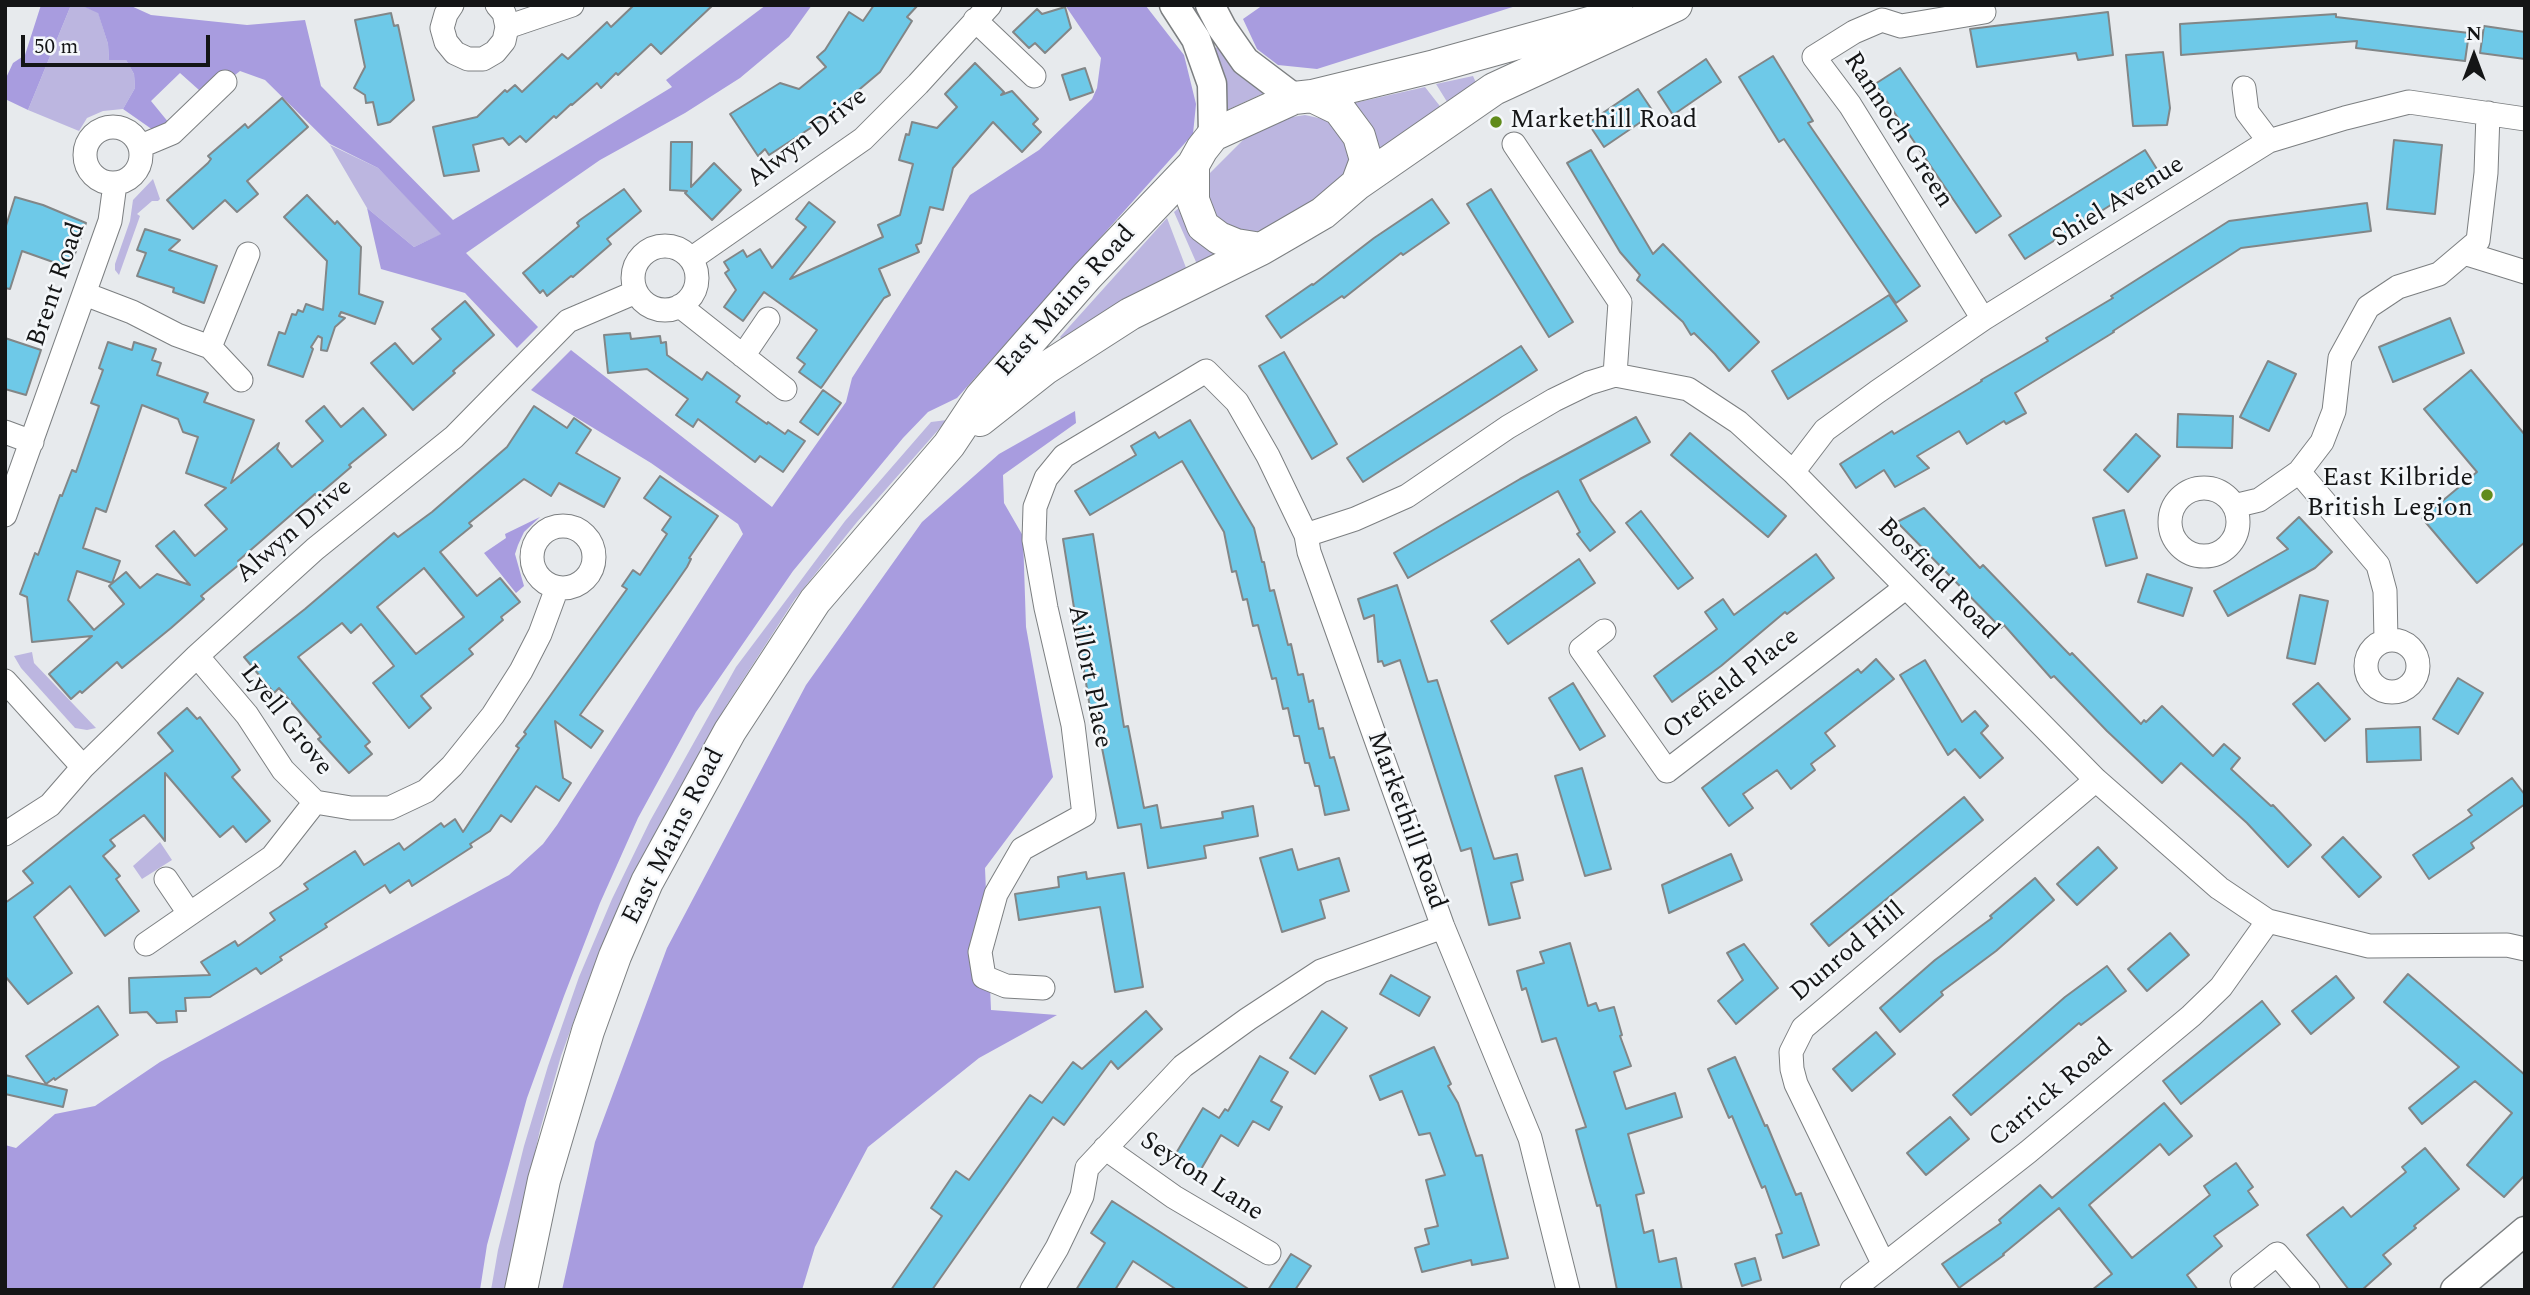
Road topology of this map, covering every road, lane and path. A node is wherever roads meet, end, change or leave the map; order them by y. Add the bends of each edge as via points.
1 (452, 5) edge
2 (497, 5) edge
3 (572, 5) edge
4 (1174, 5) edge
5 (1210, 5) edge
6 (1653, 5) edge
7 (1676, 5) edge
8 (1984, 12) dead end
9 (983, 13) edge
10 (507, 27) junction
11 (1034, 76) dead end
12 (225, 82) dead end
13 (2244, 88) dead end
14 (1303, 97) junction
15 (2488, 113) junction
16 (2525, 119) edge
17 (1213, 135) junction
18 (2269, 141) junction
19 (1514, 144) dead end
20 (141, 146) junction
21 (1193, 165) junction
22 (115, 184) junction
23 (1357, 184) junction
24 (1261, 249) junction
25 (2464, 253) junction
26 (248, 254) dead end
27 (691, 259) junction
28 (2525, 272) edge
29 (636, 292) junction
30 (85, 294) junction
31 (680, 306) junction
32 (768, 319) dead end
33 (1983, 319) junction
34 (210, 347) junction
35 (743, 356) junction
36 (1206, 371) joint
37 (1615, 375) junction
38 (241, 380) dead end
39 (785, 389) dead end
40 (5, 432) edge
41 (32, 442) junction
42 (949, 445) junction
43 (1793, 472) junction
44 (2299, 472) junction
45 (2234, 506) dead end
46 (5, 515) edge
47 (1306, 536) junction
48 (557, 588) dead end
49 (1905, 588) junction
50 (1604, 631) dead end
51 (2386, 640) dead end
52 (197, 656) junction
53 (5, 681) edge
54 (83, 767) junction
55 (2096, 780) junction
56 (314, 802) junction
57 (5, 834) edge
58 (166, 878) dead end
59 (189, 914) junction
60 (2269, 921) junction
61 (1443, 927) junction
62 (146, 944) dead end
63 (2525, 949) edge
64 (1043, 988) dead end
65 (1105, 1149) junction
66 (2525, 1231) edge
67 (1269, 1253) dead end
68 (1883, 1263) junction
69 (2242, 1282) dead end
70 (521, 1290) edge
71 (1032, 1290) edge
72 (1568, 1290) edge
73 (1852, 1290) edge
74 (2308, 1290) edge
75 (2455, 1290) edge

1 - 10 street via 442,28 446,42 468,59 482,59 495,52
2 - 10 street
3 - 10 street
4 - 17 street via 1196,38 1212,83
5 - 14 street via 1245,61
6 - 14 main road via 1435,66
7 - 23 main road via 1494,89
8 - 33 street, Rannoch Green via 1901,26 1882,20 1814,57 1850,105
9 - 11 street, Alwyn Drive
9 - 27 street, Alwyn Drive via 863,139
12 - 20 street via 172,133
13 - 18 street via 2247,112
14 - 17 main road
14 - 23 main road via 1339,109 1359,136 1366,160
15 - 16 street, Shiel Avenue
15 - 18 street, Shiel Avenue via 2409,102
15 - 25 street via 2478,241
17 - 21 main road
18 - 33 street, Shiel Avenue
19 - 37 street via 1620,302
20 - 22 street via 138,170 130,179
20 - 22 street via 132,133 118,127 102,129 90,139 86,165 93,176
21 - 24 main road via 1193,200 1203,226 1227,242
21 - 42 main road, East Mains Road via 981,397
22 - 30 street, Brent Road via 110,221
23 - 24 main road via 1323,213
24 - 42 main road, East Mains Road via 1130,314 1046,368
25 - 28 street
25 - 44 street via 2439,274 2398,288 2368,307 2340,358 2334,411 2322,442
26 - 34 street
27 - 29 street via 671,247 648,250 637,261 633,276
27 - 31 street via 696,285
29 - 31 street via 654,309
29 - 52 street, Alwyn Drive via 568,321 454,437 314,548
30 - 34 street
30 - 41 street, Brent Road
31 - 35 street
32 - 35 street
33 - 43 street, Shiel Avenue via 1825,430
34 - 38 street
35 - 39 street
36 - 47 street, Markethill Road via 1237,402
36 - 64 street, Aillort Place via 1064,456 1046,478 1035,507 1034,540 1073,725 1084,815 1022,849 996,894 980,952 985,976 1006,986
37 - 43 street, Bosfield Road via 1688,389 1738,422
37 - 47 street, Bosfield Road via 1554,400 1407,496
40 - 41 street
41 - 46 street, Brent Road
42 - 70 main road, East Mains Road via 815,601 730,731 647,882 588,1031 544,1180
43 - 49 street, Bosfield Road
44 - 45 street via 2259,500
44 - 51 street via 2378,565 2385,591
47 - 61 street, Markethill Road
48 - 56 street, Lyell Grove via 540,634 500,704 452,766 426,791 390,807 351,808
49 - 50 street, Orefield Place via 1667,771 1581,649
49 - 55 street, Bosfield Road
52 - 54 street, Alwyn Drive
52 - 56 street, Lyell Grove via 247,715 283,770
53 - 54 street
54 - 57 street, Alwyn Drive via 50,805
55 - 60 street, Bosfield Road via 2219,888
55 - 68 street, Dunrod Hill via 1802,1028 1791,1052 1796,1084
56 - 59 street via 272,857
58 - 59 street
59 - 62 street
60 - 63 street, Bosfield Road via 2369,946 2507,945
60 - 68 street, Carrick Road via 2221,987 2191,1016 2028,1152
61 - 65 street via 1310,978 1183,1066
61 - 72 street, Markethill Road via 1530,1138
65 - 67 street, Seyton Lane via 1174,1197
65 - 71 street via 1087,1168 1082,1196
66 - 75 street
68 - 73 street, Carrick Road
69 - 74 street via 2277,1254

